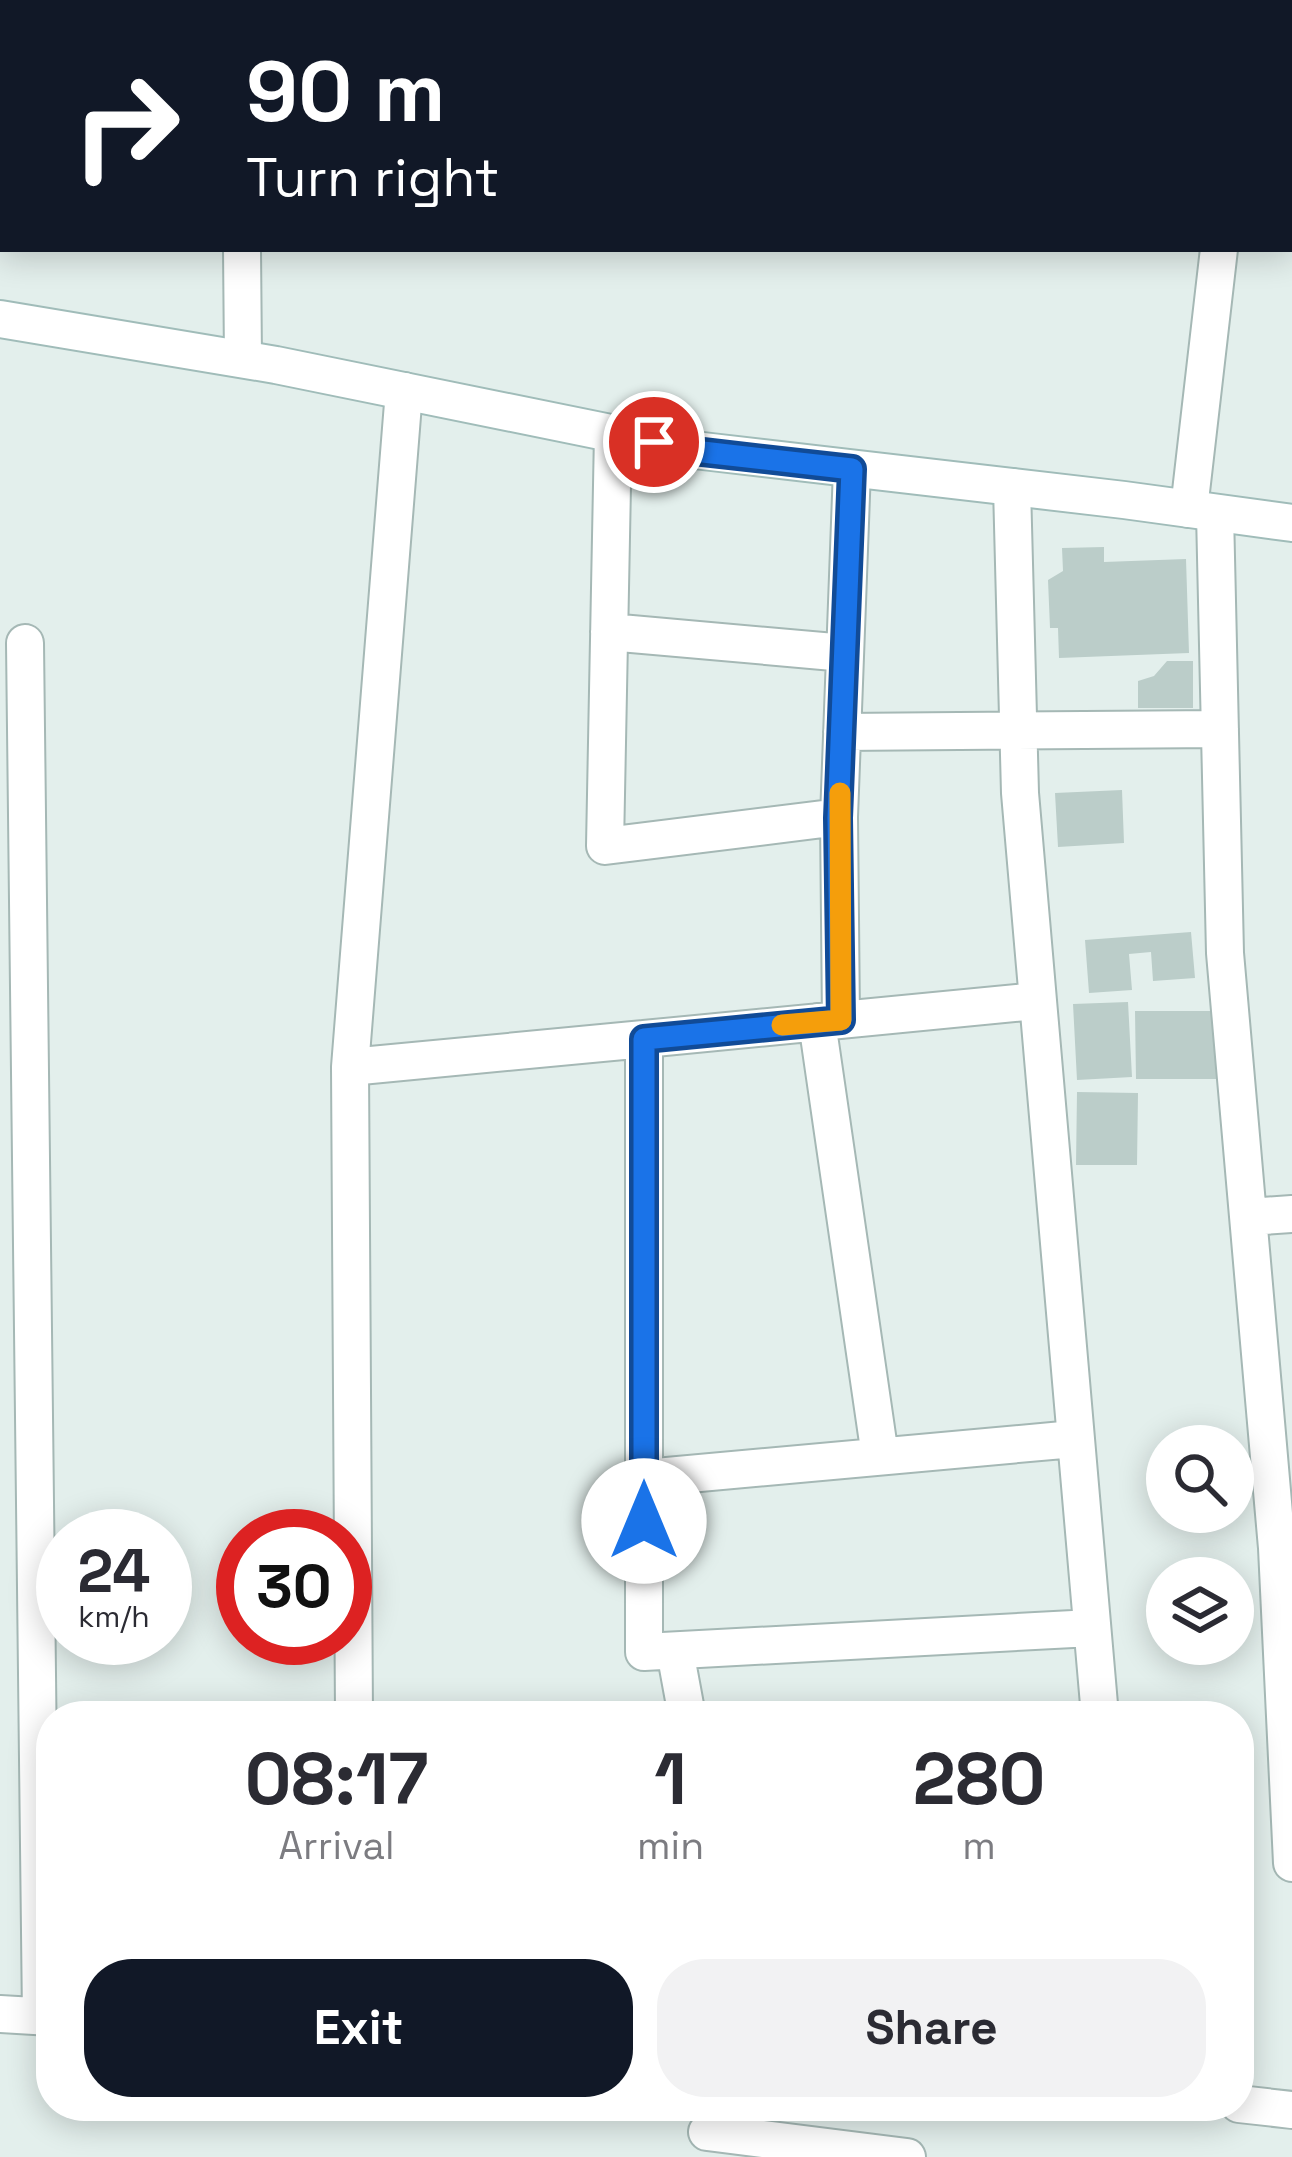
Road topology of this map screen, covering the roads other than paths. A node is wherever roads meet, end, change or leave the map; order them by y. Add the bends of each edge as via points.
1 (242, 252) edge
2 (1219, 252) edge
3 (0, 319) edge
4 (243, 359) junction
5 (404, 391) junction
6 (613, 434) junction
7 (852, 469) junction
8 (1012, 487) junction
9 (1202, 511) junction
10 (1292, 524) edge
11 (609, 632) junction
12 (25, 643) dead end
13 (845, 653) junction
14 (1220, 729) junction
15 (1018, 730) junction
16 (842, 732) junction
17 (838, 818) junction
18 (1036, 1001) junction
19 (829, 1021) junction
20 (644, 1039) junction
21 (350, 1067) junction
22 (1292, 1214) edge
23 (1249, 1217) junction
24 (1074, 1439) junction
25 (880, 1456) junction
26 (645, 1478) junction
27 (1092, 1628) junction
28 (675, 1651) junction
29 (41, 1701) edge
30 (354, 1701) edge
31 (684, 1701) edge
32 (1099, 1701) edge
33 (1292, 1863) edge
34 (0, 2014) edge
35 (36, 2016) edge
36 (1254, 2106) edge
37 (1292, 2110) edge
38 (706, 2132) edge
39 (907, 2157) edge

1 - 4 street
2 - 9 street
3 - 4 street
4 - 5 street
5 - 6 street
5 - 21 street
6 - 7 street
6 - 11 street
7 - 8 street
7 - 13 street
8 - 9 street
8 - 15 street
9 - 10 street
9 - 14 street
11 - 13 street
11 - 17 street via 605,846
12 - 29 street
13 - 16 street
14 - 15 street
14 - 23 street via 1225,953
15 - 16 street
15 - 18 street
16 - 17 street
17 - 19 street
18 - 19 street
18 - 24 street
19 - 20 street
19 - 25 street
20 - 21 street
20 - 26 street
21 - 30 street
22 - 23 street
23 - 33 street
24 - 25 street
24 - 27 street
25 - 26 street
26 - 28 street via 644,1652
27 - 28 street
27 - 32 street
28 - 31 street
34 - 35 street
36 - 37 street
38 - 39 street

